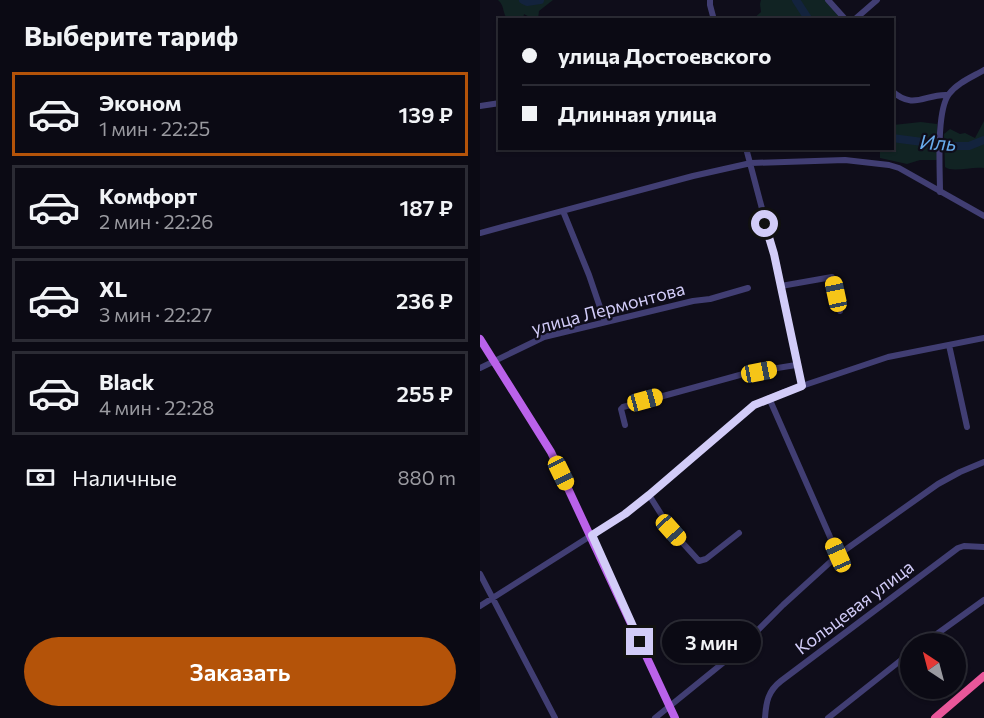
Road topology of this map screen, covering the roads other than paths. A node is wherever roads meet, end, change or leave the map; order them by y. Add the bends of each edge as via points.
1 (710, 0) edge
2 (828, 0) edge
3 (877, 0) edge
4 (713, 18) edge
5 (844, 18) edge
6 (856, 18) edge
7 (984, 70) edge
8 (894, 93) edge
9 (948, 95) junction
10 (498, 103) edge
11 (480, 106) edge
12 (747, 150) edge
13 (751, 163) junction
14 (940, 192) junction
15 (563, 211) junction
16 (984, 216) edge
17 (480, 233) edge
18 (781, 286) junction
19 (748, 288) dead end
20 (840, 311) dead end
21 (605, 322) junction
22 (984, 338) edge
23 (480, 339) edge
24 (949, 345) junction
25 (495, 362) junction
26 (796, 364) junction
27 (480, 368) edge
28 (802, 386) junction
29 (769, 398) junction
30 (626, 425) dead end
31 (967, 427) dead end
32 (984, 462) edge
33 (649, 495) junction
34 (739, 533) dead end
35 (592, 535) junction
36 (984, 547) edge
37 (838, 555) junction
38 (480, 574) edge
39 (494, 597) junction
40 (984, 600) edge
41 (480, 606) edge
42 (938, 633) edge
43 (900, 661) edge
44 (984, 676) edge
45 (670, 706) junction
46 (555, 718) edge
47 (655, 718) edge
48 (675, 718) edge
49 (765, 718) edge
50 (828, 718) edge
51 (935, 718) edge

1 - 4 street
2 - 5 street
3 - 6 street
7 - 9 street
8 - 9 street via 921,101
9 - 14 street via 940,140
10 - 11 street
12 - 13 street
13 - 14 street via 845,160 889,165
13 - 15 street
13 - 18 street
14 - 16 street
15 - 17 street
15 - 21 street
18 - 20 street via 832,277
18 - 26 street
19 - 21 street, улица Лермонтова
21 - 25 street, улица Лермонтова via 544,338
22 - 24 street
23 - 25 main road
24 - 28 street via 888,357
24 - 31 street
25 - 27 street, улица Лермонтова
25 - 35 main road via 551,452
26 - 28 street
26 - 30 street via 623,406
28 - 29 street
29 - 33 street via 742,414
29 - 37 street
32 - 37 street via 938,484
33 - 34 street via 671,530 699,561
33 - 35 street
35 - 39 street
35 - 45 main road
36 - 49 street, Кольцевая улица via 958,548 772,688
37 - 45 street via 734,654
38 - 39 street
39 - 41 street
39 - 46 street
40 - 42 street
43 - 50 street
44 - 51 highway
45 - 47 street
45 - 48 main road

